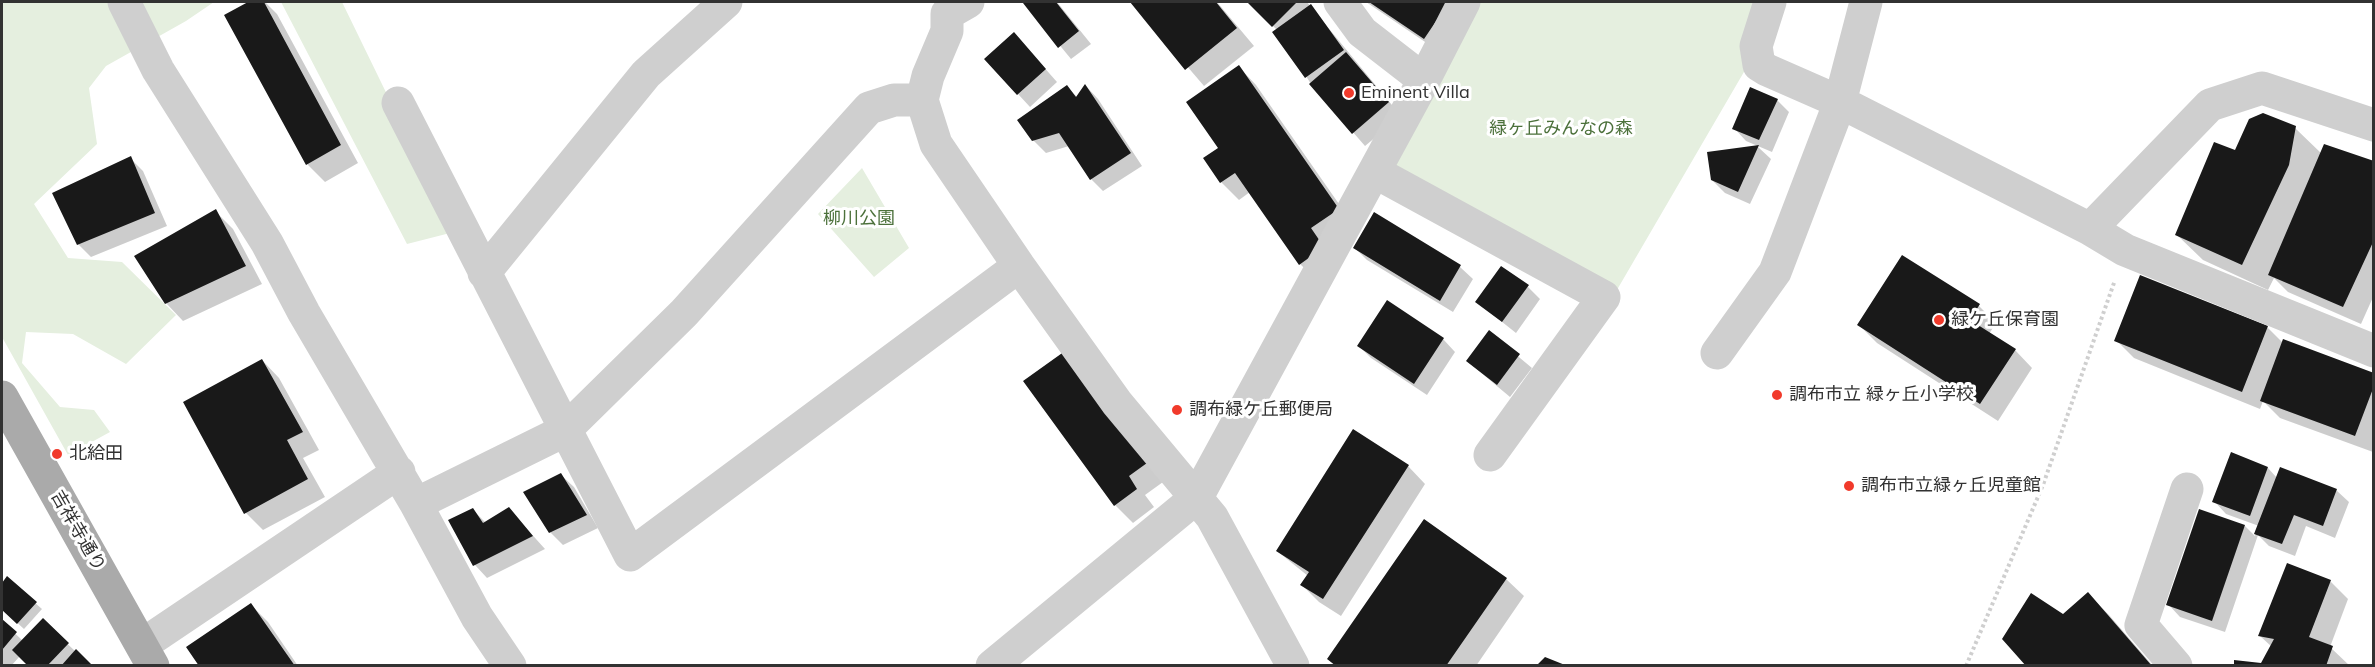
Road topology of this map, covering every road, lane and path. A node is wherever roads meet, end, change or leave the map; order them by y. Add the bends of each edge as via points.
1 (124, 2) edge
2 (726, 2) edge
3 (1340, 2) edge
4 (1464, 2) edge
5 (1770, 2) edge
6 (1866, 2) edge
7 (953, 6) edge
8 (1424, 80) junction
9 (922, 100) junction
10 (1840, 102) junction
11 (398, 103) dead end
12 (2373, 125) edge
13 (1375, 172) junction
14 (2090, 230) junction
15 (2125, 250) junction
16 (1019, 266) junction
17 (484, 273) junction
18 (2373, 351) edge
19 (1717, 353) dead end
20 (2, 398) edge
21 (564, 431) junction
22 (1490, 455) dead end
23 (399, 472) junction
24 (2187, 489) dead end
25 (1197, 497) junction
26 (416, 504) junction
27 (148, 655) edge
28 (510, 666) edge
29 (992, 666) edge
30 (1293, 666) edge
31 (1966, 666) edge
32 (2176, 666) edge

1 - 23 street via 158,70 267,243
2 - 17 street via 646,74
3 - 8 street via 1362,32
4 - 8 street
5 - 10 street via 1756,46 1759,65
6 - 10 street
7 - 9 street
8 - 13 street
9 - 16 street via 936,144
9 - 21 street via 894,100 869,108 684,313
10 - 14 street
10 - 19 street via 1775,272
11 - 17 street
12 - 14 street via 2262,88 2210,105
13 - 22 street via 1604,297
13 - 25 street
14 - 15 street
15 - 18 street
15 - 31 path via 2043,484
16 - 21 street via 630,555
16 - 25 street via 1118,403
17 - 21 street
20 - 27 main road, 吉祥寺通り
21 - 26 street
23 - 26 street
23 - 27 street
24 - 32 street via 2141,625
25 - 29 street
25 - 30 street via 1232,551
26 - 28 street via 477,617

